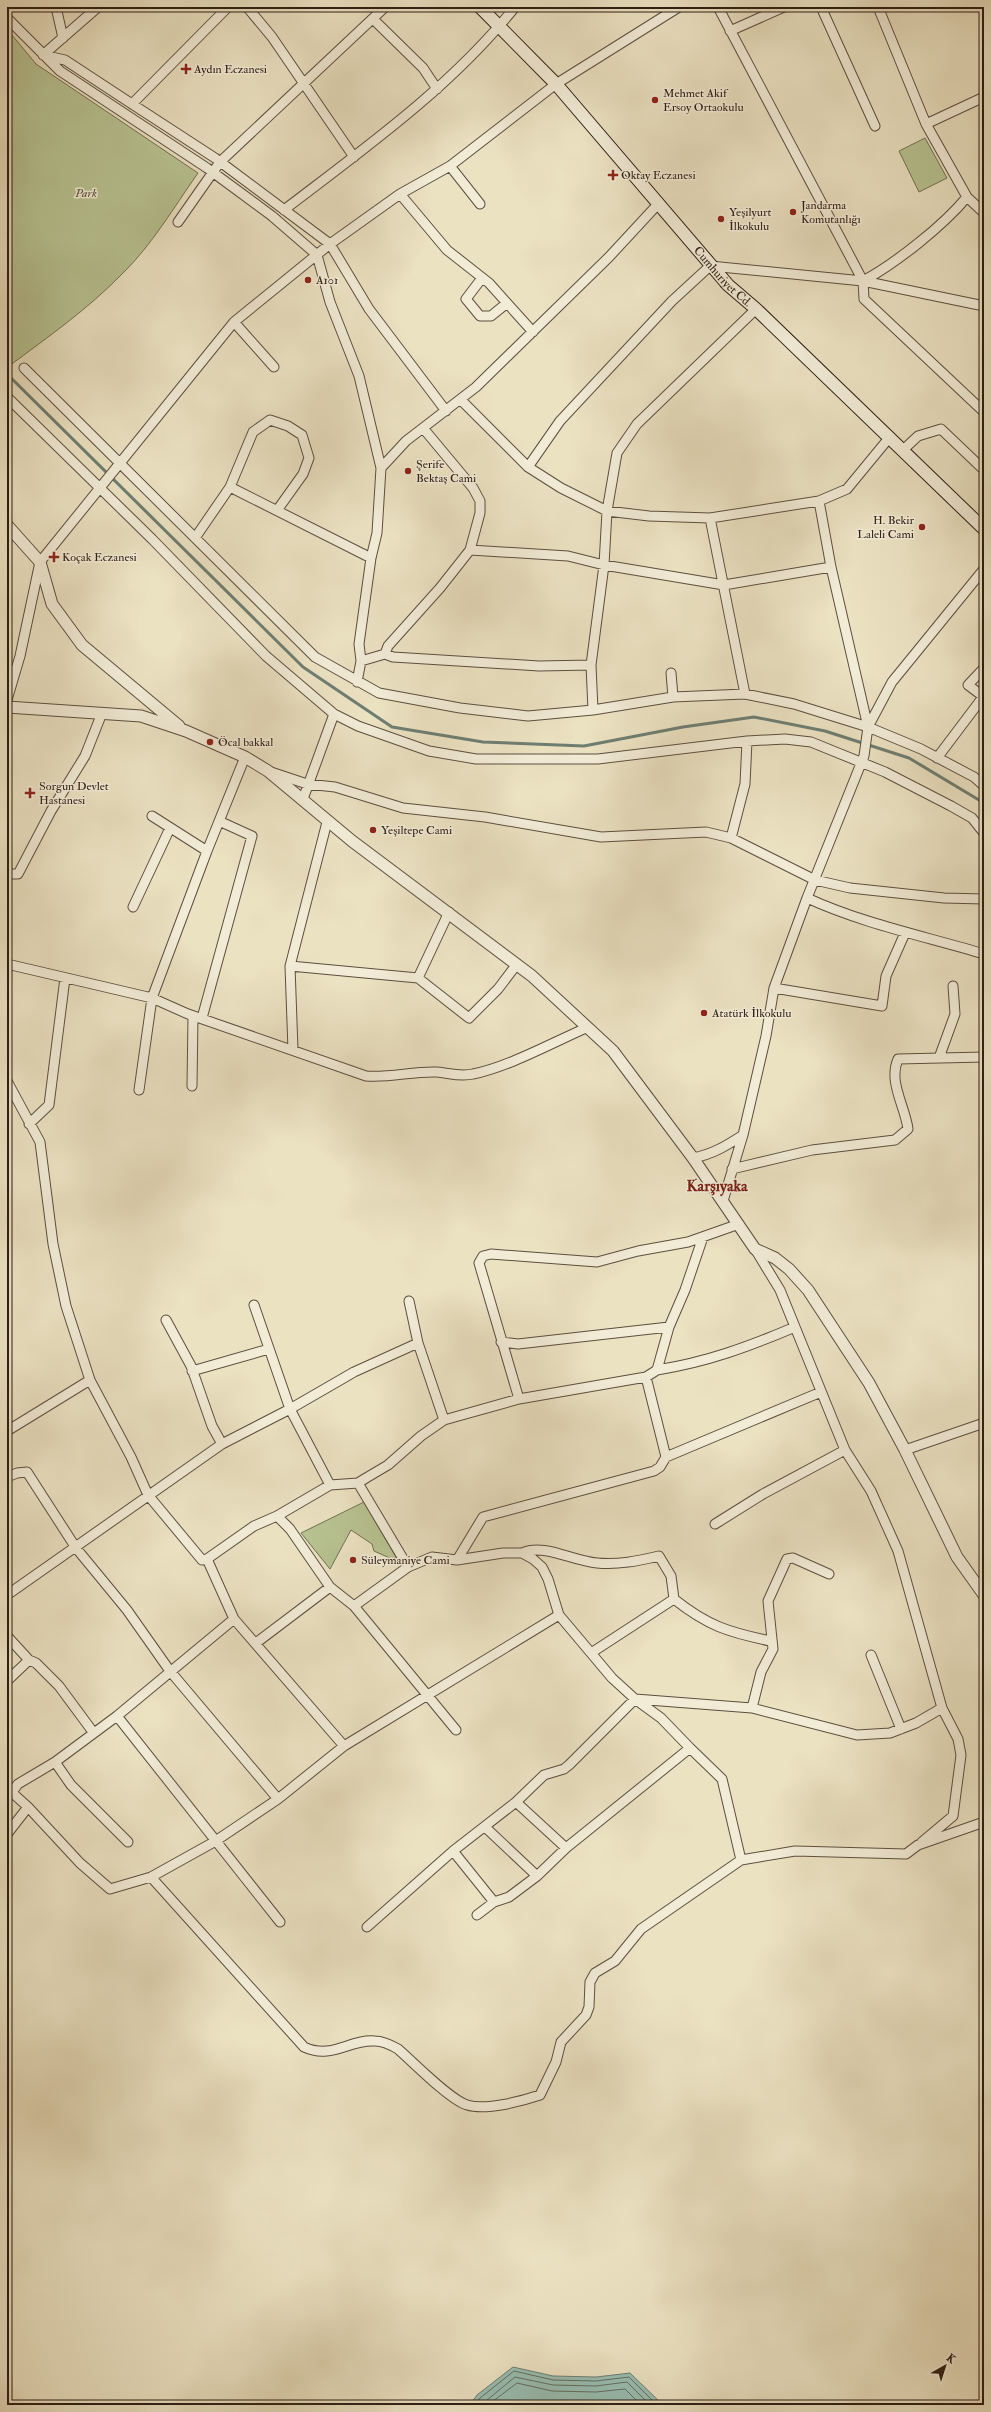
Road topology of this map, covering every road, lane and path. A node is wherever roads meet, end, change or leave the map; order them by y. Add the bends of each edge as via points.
1 (56, 7) edge
2 (98, 7) edge
3 (228, 7) edge
4 (247, 7) edge
5 (385, 7) edge
6 (480, 7) edge
7 (515, 7) edge
8 (679, 7) edge
9 (718, 7) edge
10 (784, 7) edge
11 (821, 7) edge
12 (878, 7) edge
13 (7, 18) edge
14 (373, 19) junction
15 (500, 26) junction
16 (730, 31) junction
17 (63, 38) junction
18 (43, 55) junction
19 (303, 82) junction
20 (556, 84) junction
21 (437, 89) junction
22 (984, 97) edge
23 (132, 104) junction
24 (926, 124) junction
25 (875, 126) dead end
26 (354, 157) junction
27 (220, 162) junction
28 (450, 166) junction
29 (213, 172) junction
30 (400, 194) junction
31 (967, 197) junction
32 (659, 203) junction
33 (480, 204) dead end
34 (284, 210) junction
35 (984, 213) edge
36 (178, 222) dead end
37 (330, 244) junction
38 (317, 255) junction
39 (710, 266) junction
40 (482, 278) junction
41 (863, 281) junction
42 (507, 303) junction
43 (984, 306) edge
44 (756, 309) junction
45 (234, 322) junction
46 (533, 332) junction
47 (274, 367) dead end
48 (24, 368) dead end
49 (7, 397) edge
50 (461, 400) junction
51 (446, 411) junction
52 (984, 412) edge
53 (423, 428) junction
54 (889, 438) junction
55 (902, 450) junction
56 (119, 462) junction
57 (528, 467) junction
58 (381, 468) junction
59 (984, 470) edge
60 (230, 487) junction
61 (98, 488) junction
62 (819, 500) junction
63 (278, 509) junction
64 (607, 511) junction
65 (710, 518) junction
66 (7, 525) edge
67 (984, 529) edge
68 (195, 538) junction
69 (470, 550) junction
70 (371, 558) junction
71 (40, 562) junction
72 (604, 565) junction
73 (831, 567) junction
74 (984, 569) edge
75 (724, 585) junction
76 (384, 654) junction
77 (361, 661) junction
78 (591, 665) junction
79 (984, 668) edge
80 (671, 673) dead end
81 (357, 682) junction
82 (745, 694) junction
83 (673, 697) junction
84 (984, 697) edge
85 (7, 700) edge
86 (7, 707) edge
87 (593, 710) junction
88 (102, 714) junction
89 (334, 714) junction
90 (868, 727) junction
91 (186, 731) junction
92 (747, 741) junction
93 (246, 757) junction
94 (863, 758) junction
95 (937, 758) junction
96 (268, 771) junction
97 (307, 784) junction
98 (984, 786) edge
99 (303, 799) junction
100 (152, 816) dead end
101 (219, 821) junction
102 (327, 822) junction
103 (170, 828) junction
104 (984, 833) edge
105 (731, 838) junction
106 (207, 852) junction
107 (7, 874) edge
108 (815, 880) junction
109 (807, 898) junction
110 (984, 899) edge
111 (133, 907) dead end
112 (449, 912) junction
113 (905, 933) junction
114 (984, 954) edge
115 (7, 964) edge
116 (517, 964) junction
117 (290, 966) junction
118 (65, 978) junction
119 (418, 978) junction
120 (954, 986) dead end
121 (774, 988) junction
122 (152, 998) junction
123 (198, 1017) junction
124 (586, 1028) junction
125 (293, 1050) junction
126 (984, 1057) edge
127 (939, 1058) junction
128 (7, 1081) edge
129 (192, 1086) dead end
130 (139, 1090) dead end
131 (7, 1103) edge
132 (18, 1103) junction
133 (30, 1124) junction
134 (743, 1135) junction
135 (693, 1158) junction
136 (732, 1169) junction
137 (723, 1201) junction
138 (739, 1224) junction
139 (703, 1237) junction
140 (755, 1249) junction
141 (409, 1301) dead end
142 (254, 1305) dead end
143 (166, 1320) dead end
144 (669, 1327) junction
145 (795, 1328) junction
146 (501, 1342) junction
147 (418, 1343) junction
148 (269, 1349) junction
149 (657, 1370) junction
150 (192, 1371) junction
151 (646, 1377) junction
152 (90, 1380) junction
153 (820, 1392) junction
154 (519, 1399) junction
155 (290, 1409) junction
156 (444, 1420) junction
157 (984, 1423) edge
158 (7, 1431) edge
159 (222, 1444) junction
160 (845, 1450) junction
161 (905, 1450) junction
162 (666, 1457) junction
163 (7, 1477) edge
164 (358, 1483) junction
165 (330, 1485) junction
166 (148, 1495) junction
167 (277, 1516) junction
168 (715, 1524) dead end
169 (76, 1548) junction
170 (522, 1553) junction
171 (207, 1559) junction
172 (457, 1560) junction
173 (408, 1567) junction
174 (829, 1574) dead end
175 (330, 1587) junction
176 (7, 1595) edge
177 (984, 1595) edge
178 (674, 1598) junction
179 (354, 1606) junction
180 (559, 1615) junction
181 (234, 1620) junction
182 (7, 1636) edge
183 (770, 1641) junction
184 (256, 1643) junction
185 (591, 1653) junction
186 (871, 1655) dead end
187 (28, 1660) junction
188 (170, 1671) junction
189 (7, 1681) edge
190 (426, 1695) junction
191 (635, 1699) junction
192 (752, 1708) junction
193 (942, 1708) junction
194 (117, 1716) junction
195 (901, 1729) junction
196 (456, 1730) dead end
197 (93, 1732) junction
198 (344, 1746) junction
199 (690, 1748) junction
200 (55, 1762) junction
201 (9, 1790) edge
202 (278, 1799) junction
203 (516, 1802) junction
204 (28, 1807) junction
205 (984, 1822) edge
206 (485, 1827) junction
207 (7, 1834) edge
208 (128, 1842) dead end
209 (214, 1842) junction
210 (918, 1845) junction
211 (566, 1848) junction
212 (452, 1851) junction
213 (741, 1860) junction
214 (537, 1876) junction
215 (151, 1877) junction
216 (494, 1902) junction
217 (477, 1916) dead end
218 (280, 1922) dead end
219 (367, 1927) dead end

1 - 17 street
2 - 17 street
3 - 23 street
4 - 19 street via 272,37
5 - 14 street
6 - 15 main road, Cumhuriyet Cd.
7 - 15 street
8 - 20 street
9 - 16 street
10 - 16 street
11 - 25 street
12 - 24 street
13 - 18 street
14 - 19 street
14 - 21 street via 423,68
15 - 20 main road, Cumhuriyet Cd.
15 - 21 street
16 - 41 street
17 - 18 street
18 - 23 street via 65,60
18 - 29 street via 60,71
19 - 26 street
19 - 27 street via 298,90
20 - 28 street
20 - 32 main road, Cumhuriyet Cd.
21 - 26 street
22 - 24 street
23 - 27 street
24 - 31 street
26 - 34 street
27 - 29 street
27 - 34 street
28 - 30 street
28 - 33 street
29 - 36 street
29 - 38 street via 272,216
30 - 37 street
30 - 40 street via 447,250
31 - 35 street
31 - 41 street via 922,239 882,271
32 - 39 main road, Cumhuriyet Cd.
32 - 46 street
34 - 37 street
37 - 38 street
37 - 51 street via 369,310
38 - 45 street
38 - 58 street via 330,302 359,376
39 - 41 street
39 - 44 main road, Cumhuriyet Cd.
39 - 57 street via 672,301 560,421
40 - 42 street
40 - 42 street via 466,299 480,316 491,316
41 - 43 street
41 - 52 street via 864,299
42 - 46 street
44 - 54 main road, Cumhuriyet Cd.
44 - 64 street via 636,424 617,453
45 - 47 street
45 - 56 street
46 - 50 street
48 - 56 street
49 - 61 street
50 - 51 street
50 - 57 street
51 - 53 street
53 - 58 street via 406,441
53 - 69 street via 473,488 480,501 480,513
54 - 55 main road, Cumhuriyet Cd.
54 - 62 street via 847,489
55 - 59 street via 918,436 941,429
55 - 67 main road, Cumhuriyet Cd.
56 - 61 street
56 - 68 street
57 - 64 street
58 - 70 street via 378,483 377,533
60 - 63 street
60 - 63 street via 253,432 270,420 288,426 302,434 309,458 303,474
60 - 68 street
61 - 71 street
61 - 89 street via 152,539 266,656
62 - 65 street
62 - 73 street
63 - 70 street via 291,519
64 - 65 street via 648,516
64 - 72 street
65 - 75 street
66 - 71 street
68 - 81 street via 316,657
69 - 72 street via 568,556
69 - 76 street via 388,646
70 - 77 street via 359,644
71 - 85 street via 20,656
71 - 91 street via 52,604 82,645
72 - 75 street
72 - 78 street
73 - 75 street
73 - 90 street
74 - 90 street via 892,682
75 - 82 street
76 - 77 street
76 - 78 street via 393,657 532,666
77 - 81 street
78 - 87 street
79 - 84 street via 968,685
80 - 83 street
81 - 87 street via 379,693 404,699 528,716
82 - 83 street
82 - 90 street via 794,704
83 - 87 street
84 - 95 street
86 - 88 street
88 - 91 street via 141,716
88 - 107 street via 85,756 51,811 18,874
89 - 92 street via 429,752 476,759 598,759
89 - 97 street
90 - 94 street
90 - 95 street
91 - 93 street
92 - 94 street via 785,739 811,742
92 - 105 street via 745,784
93 - 96 street
93 - 101 street
94 - 104 street via 966,815
94 - 108 street
95 - 98 street via 974,777
96 - 97 street
96 - 99 street
97 - 99 street
97 - 105 street via 335,787 403,808 485,817 601,837 706,832
99 - 102 street
100 - 103 street
101 - 106 street
101 - 123 street via 252,836
102 - 112 street
102 - 117 street
103 - 106 street
103 - 111 street
105 - 108 street
106 - 122 street
108 - 109 street
108 - 110 street via 850,888 944,898
109 - 113 street
109 - 121 street
112 - 116 street
112 - 119 street
113 - 114 street
113 - 121 street via 886,976 882,1006
115 - 118 street
116 - 119 street via 498,989 469,1018
116 - 124 street
117 - 119 street
117 - 125 street
118 - 122 street
118 - 133 street via 49,1105
120 - 127 street via 955,1014
121 - 134 street
122 - 123 street
122 - 130 street
123 - 125 street
123 - 129 street
124 - 125 street via 472,1075 437,1072 384,1078 366,1076
124 - 135 street via 613,1051
126 - 127 street
127 - 136 street via 898,1059 894,1078 908,1129 895,1140 812,1150
128 - 132 street
131 - 132 street
132 - 133 street
133 - 152 street via 40,1142 53,1244 66,1306
134 - 135 street via 709,1154
134 - 136 street
135 - 137 street
136 - 137 street
137 - 138 street
138 - 139 street
138 - 140 street
139 - 144 street
139 - 146 street via 597,1262 491,1254 483,1256 479,1263
140 - 145 street via 780,1290
140 - 161 street via 775,1258 808,1290 869,1383
141 - 147 street
142 - 148 street
143 - 150 street
144 - 146 street via 518,1344
144 - 149 street
145 - 149 street via 734,1353 692,1365
145 - 153 street
146 - 154 street
147 - 155 street via 354,1372
147 - 156 street
148 - 150 street
148 - 155 street
149 - 151 street
150 - 159 street via 212,1426
151 - 154 street
151 - 162 street
152 - 158 street
152 - 166 street
153 - 160 street
153 - 162 street
154 - 156 street
155 - 159 street
155 - 165 street
156 - 164 street via 388,1465
157 - 161 street
159 - 166 street
160 - 168 street via 763,1494
160 - 193 street via 871,1491 898,1551
161 - 177 street via 957,1557
162 - 172 street via 654,1471 483,1517
163 - 169 street via 27,1472
164 - 165 street
164 - 173 street
165 - 167 street
166 - 169 street
166 - 171 street via 202,1560
167 - 171 street via 254,1526
167 - 175 street via 290,1529
169 - 176 street
169 - 188 street via 127,1610
170 - 172 street via 503,1552
170 - 178 street via 532,1549 544,1550 567,1558 625,1564 659,1556 671,1576
170 - 180 street via 533,1558 542,1567
171 - 181 street
172 - 173 street via 432,1557
173 - 179 street
174 - 183 street via 793,1558 787,1559 768,1601
175 - 179 street
175 - 184 street
178 - 183 street via 691,1612 719,1628
178 - 185 street
179 - 190 street
180 - 185 street
180 - 190 street
181 - 184 street
181 - 188 street
182 - 187 street
183 - 192 street via 773,1649 761,1672
184 - 198 street
185 - 191 street via 612,1678
186 - 195 street
187 - 189 street
187 - 197 street via 36,1663 59,1686
188 - 194 street
188 - 202 street
190 - 196 street
190 - 198 street
191 - 192 street
191 - 199 street via 662,1718
191 - 203 street via 569,1765 544,1775
192 - 195 street via 857,1735 890,1733
193 - 195 street via 916,1724
193 - 210 street via 958,1739 961,1755 953,1816
194 - 197 street
194 - 209 street
197 - 200 street
198 - 202 street
199 - 211 street
199 - 213 street via 722,1779
200 - 201 street
200 - 208 street via 71,1785
201 - 204 street
202 - 209 street
203 - 206 street
203 - 211 street
204 - 207 street
204 - 215 street via 80,1863 110,1889
205 - 210 street
206 - 212 street
206 - 214 street
209 - 215 street
209 - 218 street
210 - 213 street via 906,1854 795,1851
211 - 214 street
212 - 216 street
212 - 219 street
213 - 215 street via 641,1929 615,1961 595,1973 590,1982 590,2007 586,2015 561,2042 556,2062 540,2095 513,2103 470,2106 453,2096 389,2044 373,2040 339,2050 320,2052 304,2047
214 - 216 street via 509,1897
216 - 217 street

